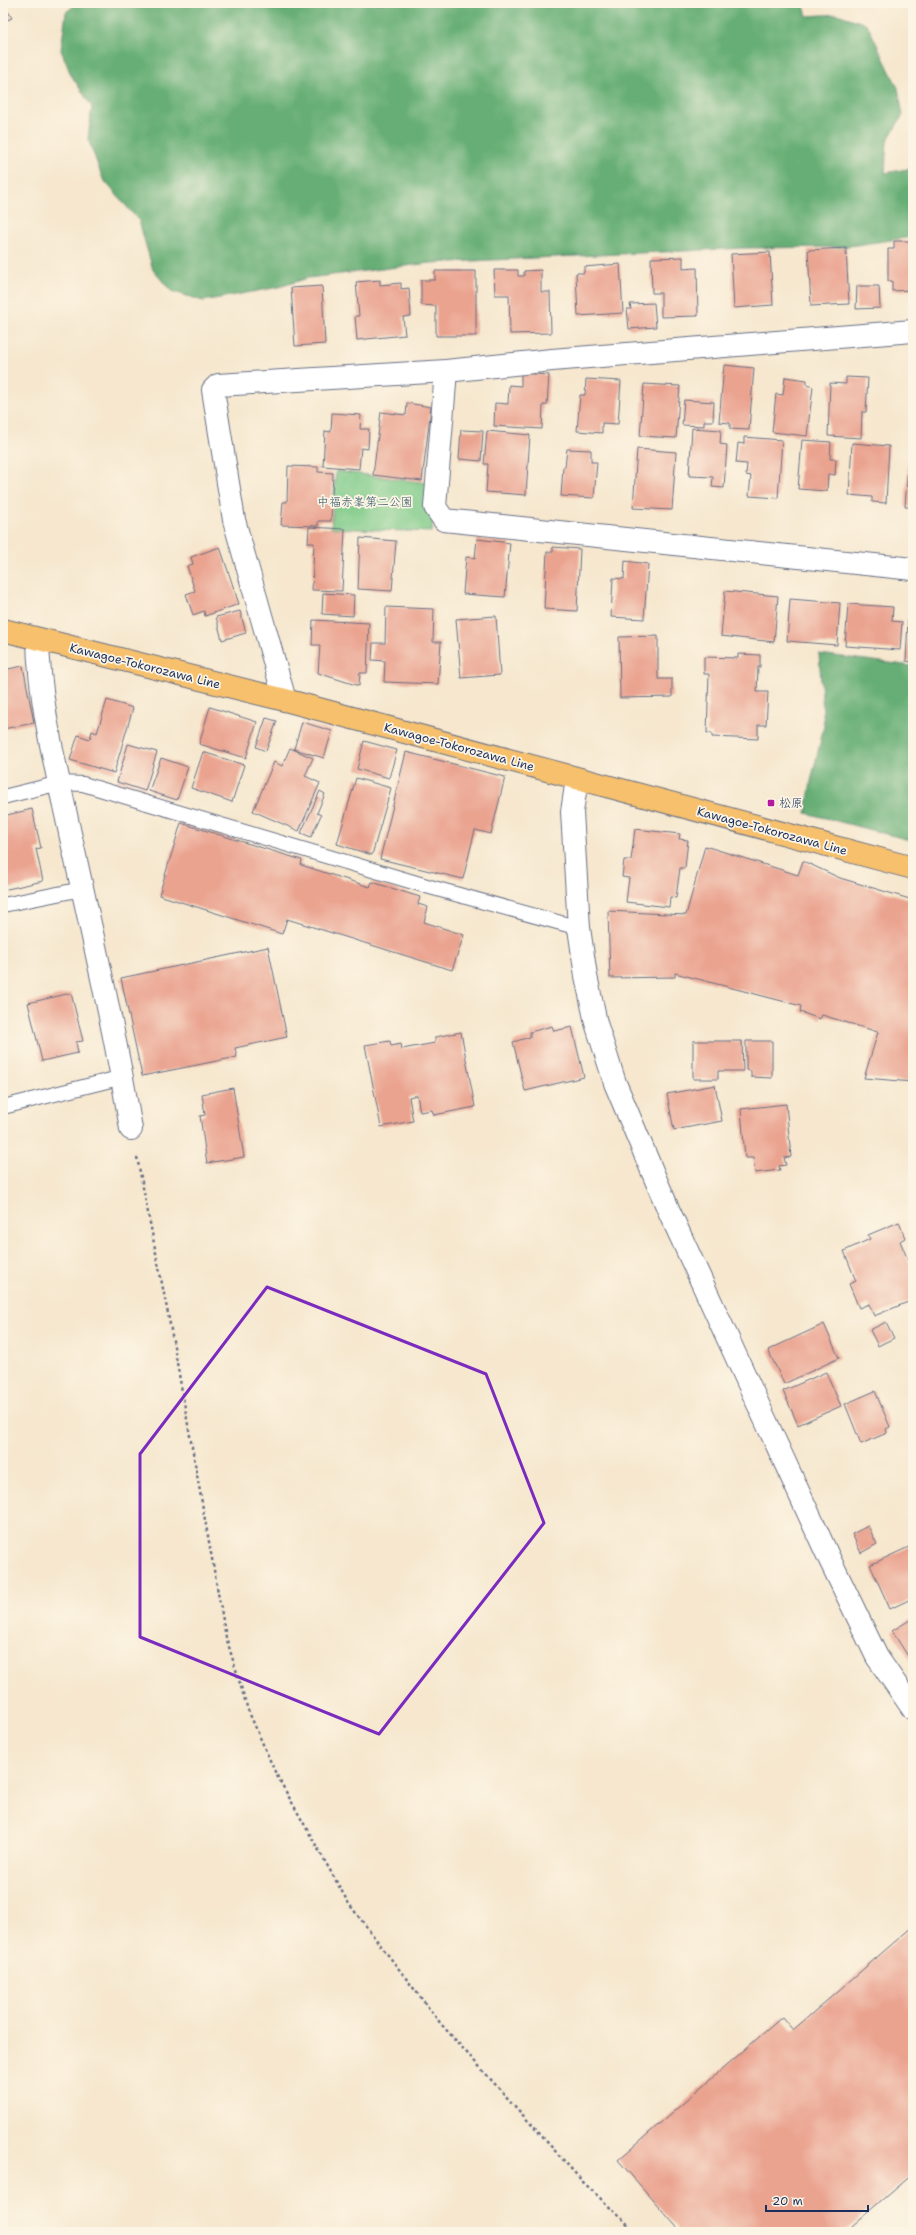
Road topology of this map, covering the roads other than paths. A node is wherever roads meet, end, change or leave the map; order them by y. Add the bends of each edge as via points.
1 (913, 331) edge
2 (446, 371) junction
3 (913, 570) edge
4 (3, 630) edge
5 (38, 639) junction
6 (285, 700) junction
7 (577, 779) junction
8 (60, 783) junction
9 (3, 797) edge
10 (913, 868) edge
11 (82, 889) junction
12 (3, 905) edge
13 (579, 928) junction
14 (123, 1077) junction
15 (3, 1107) edge
16 (131, 1129) road end
17 (913, 1708) edge

1 - 2 street
2 - 3 street via 435,507 444,520
2 - 6 street via 218,385 213,390 234,520
4 - 5 main road, Kawagoe-Tokorozawa Line
5 - 6 main road, Kawagoe-Tokorozawa Line
5 - 8 street via 38,668
6 - 7 main road, Kawagoe-Tokorozawa Line
7 - 10 main road, Kawagoe-Tokorozawa Line
7 - 13 street via 572,812
8 - 9 lane
8 - 11 street
8 - 13 lane via 83,784 422,885
11 - 12 lane
11 - 14 street
13 - 17 street via 596,1023 615,1083 669,1211 873,1650
14 - 15 lane
14 - 16 street

